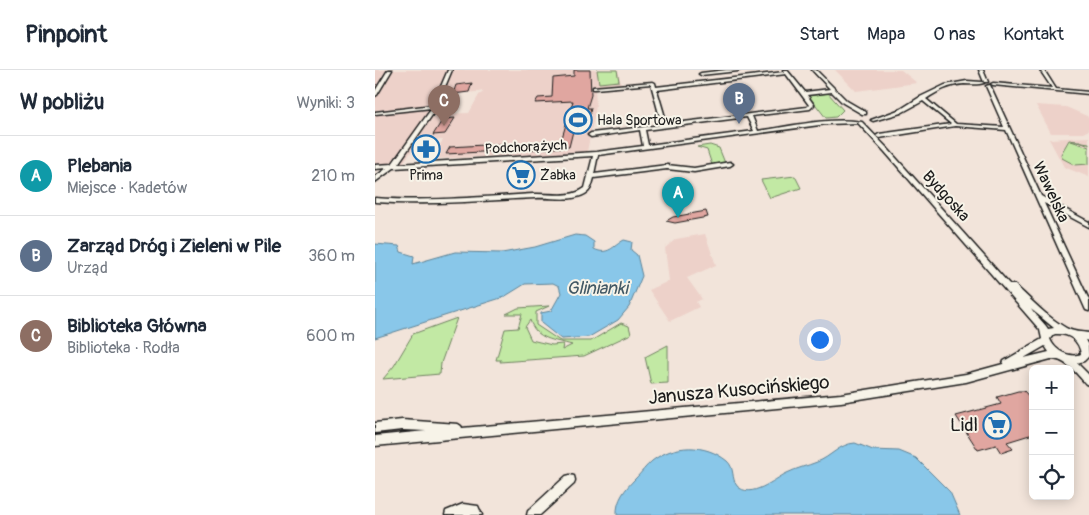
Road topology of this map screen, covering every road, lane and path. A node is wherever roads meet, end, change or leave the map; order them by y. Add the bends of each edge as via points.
1 (390, 70) edge
2 (450, 70) edge
3 (738, 70) edge
4 (814, 70) edge
5 (981, 70) edge
6 (1042, 70) edge
7 (786, 71) edge
8 (700, 72) edge
9 (719, 72) edge
10 (721, 80) junction
11 (704, 82) junction
12 (988, 84) junction
13 (595, 88) dead end
14 (655, 88) junction
15 (834, 90) junction
16 (1055, 90) junction
17 (1089, 93) edge
18 (804, 94) junction
19 (375, 95) edge
20 (922, 98) junction
21 (845, 102) junction
22 (435, 106) junction
23 (897, 112) junction
24 (375, 113) edge
25 (866, 114) junction
26 (749, 116) junction
27 (853, 116) junction
28 (873, 121) junction
29 (858, 122) junction
30 (827, 123) junction
31 (955, 125) junction
32 (665, 126) junction
33 (642, 129) junction
34 (1007, 129) junction
35 (757, 132) junction
36 (591, 135) dead end
37 (879, 136) junction
38 (646, 148) junction
39 (887, 150) junction
40 (595, 154) junction
41 (730, 164) dead end
42 (394, 166) junction
43 (375, 167) edge
44 (591, 176) junction
45 (375, 180) edge
46 (1040, 198) junction
47 (375, 200) edge
48 (1089, 225) edge
49 (983, 260) junction
50 (1089, 308) edge
51 (1069, 333) junction
52 (1089, 337) edge
53 (1047, 339) junction
54 (1087, 355) edge
55 (1062, 356) junction
56 (1001, 368) junction
57 (1089, 381) edge
58 (375, 428) edge
59 (478, 430) junction
60 (375, 441) edge
61 (570, 480) dead end
62 (450, 515) edge
63 (477, 515) edge
64 (532, 515) edge

1 - 19 street
2 - 22 street
3 - 9 street
4 - 15 street
5 - 12 street, Wawelska
6 - 16 street
7 - 10 street
7 - 18 street
8 - 9 street
8 - 11 street
9 - 10 street
10 - 11 street
11 - 14 street
12 - 16 street
12 - 20 street via 949,83
12 - 34 street, Wawelska
13 - 14 street via 653,82
14 - 32 street
15 - 18 street
15 - 21 street
16 - 17 street
18 - 26 street via 811,108
20 - 23 street
20 - 31 street
21 - 25 street
21 - 27 street
22 - 24 street
22 - 42 street
23 - 25 street, Podchorążych
23 - 28 street, Podchorążych
25 - 27 street, Podchorążych
25 - 28 street, Bydgoska
26 - 32 street
26 - 35 street
27 - 29 street, Bydgoska
27 - 30 street, Podchorążych
28 - 29 street, Podchorążych
28 - 37 street, Bydgoska
29 - 30 street, Podchorążych
29 - 39 street, Bydgoska
30 - 35 street, Podchorążych
31 - 34 street
31 - 37 street
32 - 33 street
33 - 36 street
33 - 38 street
34 - 46 street, Wawelska
35 - 38 street, Podchorążych
37 - 39 street, Bydgoska
38 - 40 street, Podchorążych
39 - 49 street, Bydgoska
40 - 42 street, Podchorążych
40 - 44 street
41 - 44 street via 694,170 667,167
42 - 43 street, Podchorążych
42 - 45 street
44 - 47 street via 588,190 568,196 534,195 419,203
46 - 48 street
46 - 50 street, Wawelska
49 - 51 street, Bydgoska via 1045,317
49 - 53 street, Bydgoska via 1043,328
51 - 52 street
51 - 53 street, Janusza Kusocińskiego via 1052,330
51 - 54 street via 1081,341
53 - 55 street, Bydgoska
53 - 56 street, Janusza Kusocińskiego
54 - 55 street, Janusza Kusocińskiego via 1075,360
55 - 56 street, Janusza Kusocińskiego
55 - 57 street
56 - 59 street, Janusza Kusocińskiego via 949,382 841,398
58 - 59 street, Janusza Kusocińskiego via 402,425
59 - 60 street, Janusza Kusocińskiego
61 - 64 street
62 - 63 street via 466,509 474,510

